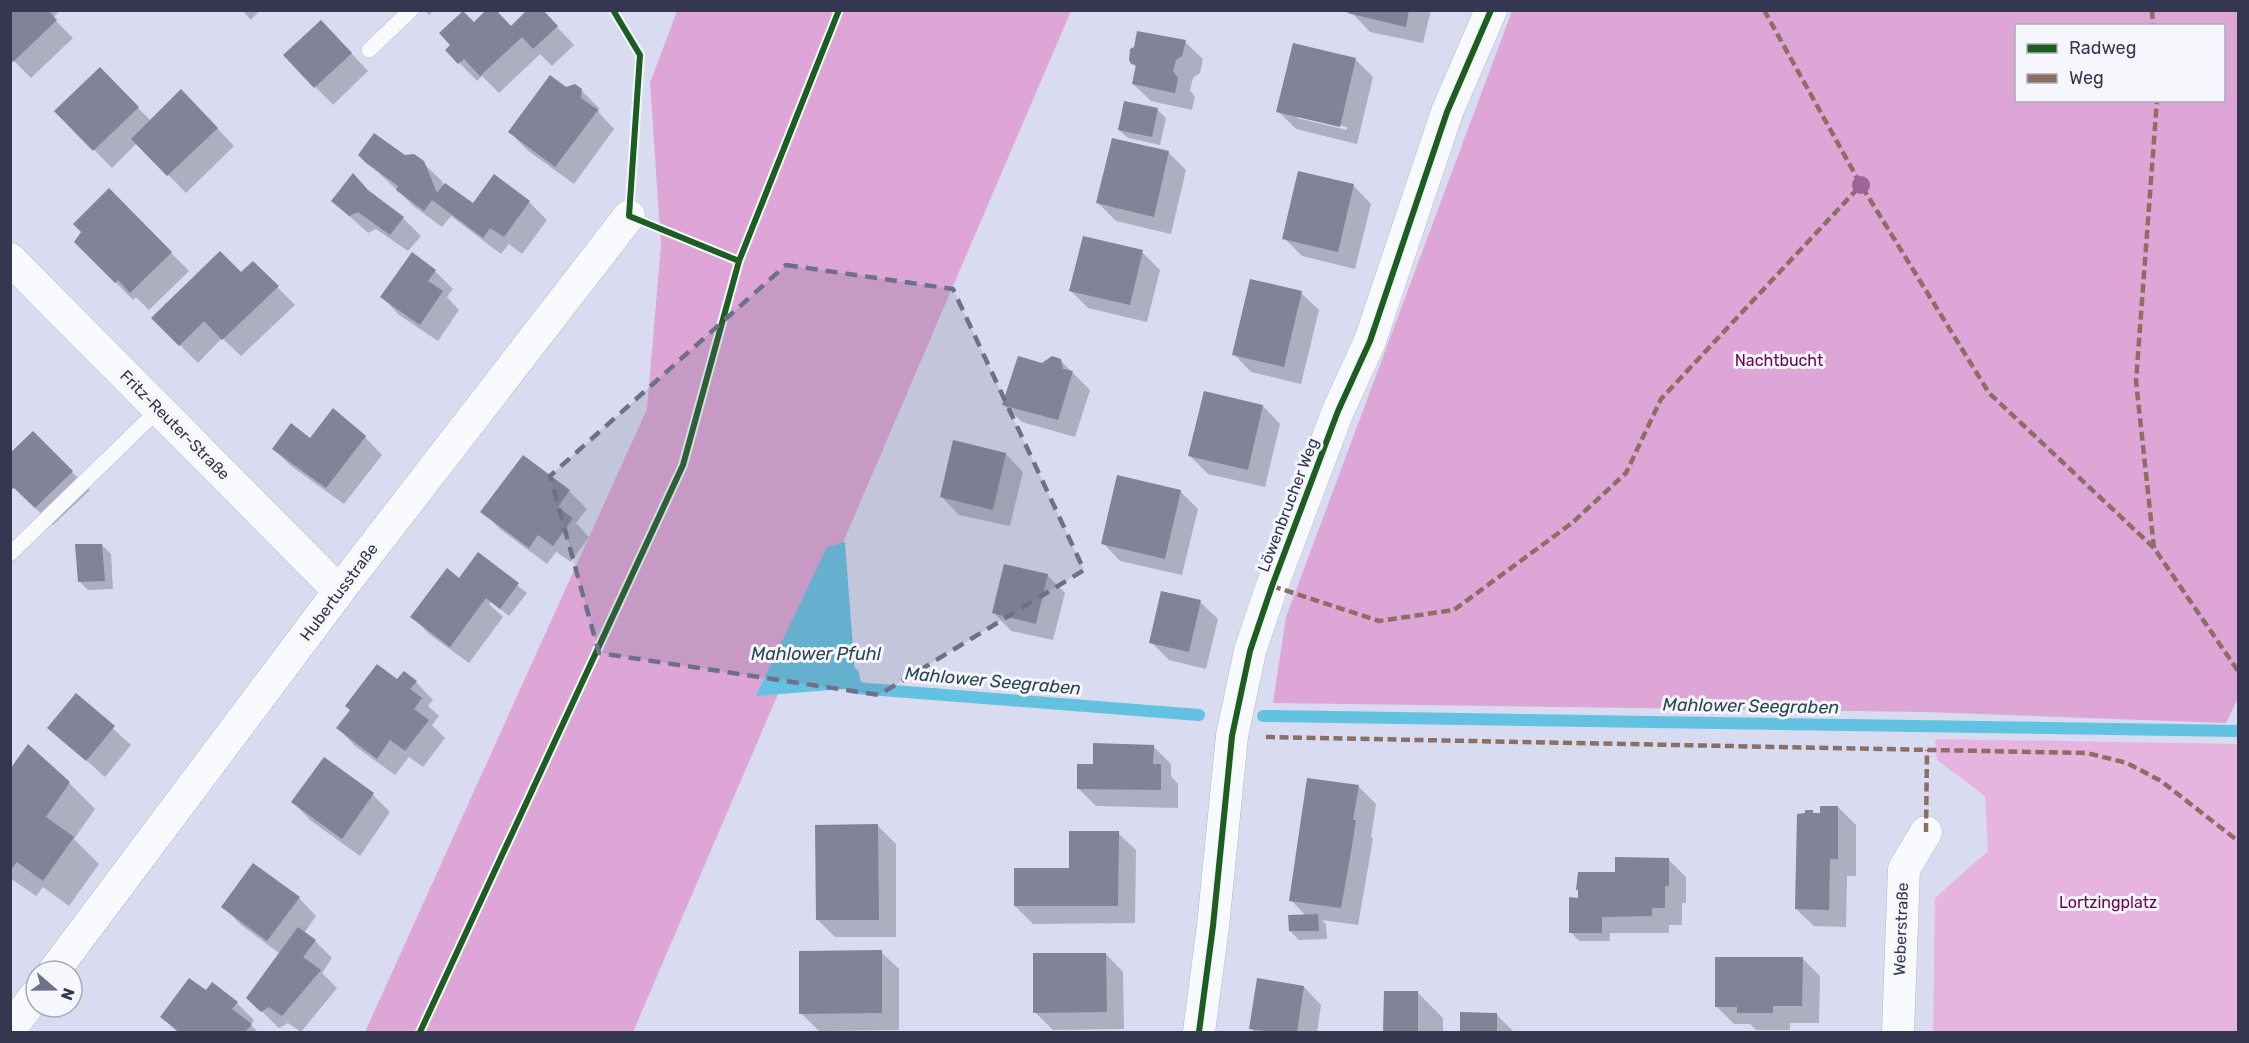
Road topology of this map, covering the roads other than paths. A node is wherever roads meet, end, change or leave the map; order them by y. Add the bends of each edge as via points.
1 (411, 10) edge
2 (1491, 10) edge
3 (369, 50) dead end
4 (629, 216) dead end
5 (10, 259) edge
6 (159, 409) junction
7 (10, 554) edge
8 (339, 591) junction
9 (1926, 832) dead end
10 (63, 959) edge
11 (24, 1011) edge
12 (10, 1029) edge
13 (1199, 1032) edge
14 (1898, 1032) edge

1 - 3 lane
2 - 13 street, Löwenbrucher Weg via 1447,112 1370,341 1338,411 1250,651 1233,736
4 - 8 street, Hubertusstraße
5 - 6 street, Fritz-Reuter-Straße
6 - 7 lane
6 - 8 street, Fritz-Reuter-Straße
8 - 10 street, Hubertusstraße
9 - 14 street, Weberstraße via 1904,869
11 - 12 street

